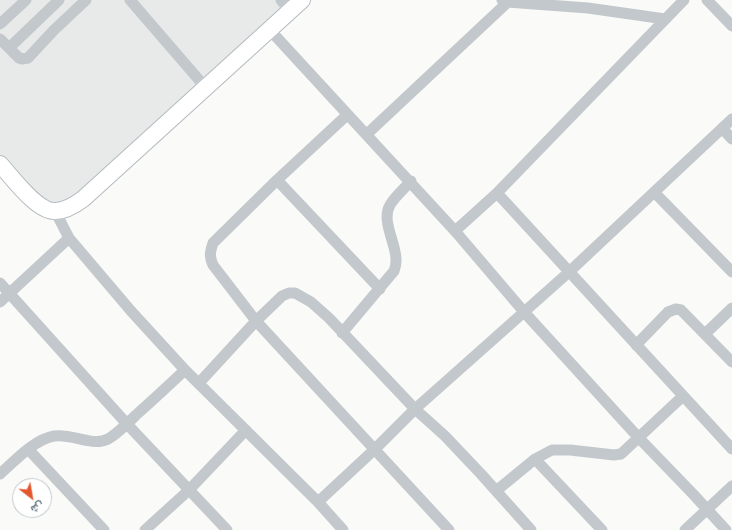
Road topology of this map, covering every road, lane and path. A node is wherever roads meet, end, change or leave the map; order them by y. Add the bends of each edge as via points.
1 (26, 0) edge
2 (59, 0) edge
3 (86, 0) edge
4 (130, 0) edge
5 (302, 0) edge
6 (684, 0) edge
7 (707, 0) edge
8 (506, 1) edge
9 (285, 5) edge
10 (665, 19) junction
11 (0, 24) edge
12 (732, 26) edge
13 (269, 29) junction
14 (0, 39) edge
15 (9, 48) junction
16 (206, 88) junction
17 (347, 115) junction
18 (732, 119) edge
19 (722, 128) junction
20 (367, 134) junction
21 (732, 139) edge
22 (0, 164) edge
23 (277, 180) junction
24 (410, 181) junction
25 (655, 192) junction
26 (497, 193) junction
27 (55, 212) junction
28 (455, 231) junction
29 (69, 238) junction
30 (569, 272) junction
31 (732, 272) edge
32 (0, 283) edge
33 (380, 289) junction
34 (9, 293) junction
35 (0, 302) edge
36 (732, 308) edge
37 (524, 313) junction
38 (256, 321) junction
39 (342, 333) junction
40 (705, 334) junction
41 (636, 345) junction
42 (732, 362) edge
43 (185, 370) junction
44 (199, 384) junction
45 (683, 396) junction
46 (415, 409) junction
47 (127, 424) junction
48 (246, 430) junction
49 (638, 437) junction
50 (28, 449) junction
51 (374, 449) junction
52 (732, 449) edge
53 (535, 459) junction
54 (0, 474) edge
55 (732, 486) edge
56 (189, 490) junction
57 (496, 491) junction
58 (318, 502) junction
59 (707, 509) junction
60 (104, 530) edge
61 (145, 530) edge
62 (227, 530) edge
63 (344, 530) edge
64 (449, 530) edge
65 (531, 530) edge
66 (602, 530) edge
67 (685, 530) edge
68 (726, 530) edge

1 - 11 street
2 - 15 street
3 - 15 street via 28,58 19,58
4 - 16 street
5 - 9 main road
6 - 10 street
7 - 12 street
8 - 10 street via 588,8
8 - 20 street
9 - 13 main road
10 - 26 street
13 - 16 main road
13 - 17 street
14 - 15 street
16 - 27 main road via 84,199
17 - 20 street
17 - 23 street
18 - 19 street
19 - 21 street
19 - 25 street
20 - 24 street
22 - 27 main road via 32,199
23 - 33 street
23 - 38 street via 213,243 210,251 213,265
24 - 28 street
24 - 33 street via 390,205 387,213 397,266
25 - 30 street
25 - 31 street
26 - 28 street
26 - 30 street
27 - 29 street
28 - 37 street
29 - 34 street
29 - 43 street
30 - 37 street
30 - 41 street
32 - 34 street
33 - 39 street
34 - 35 street
34 - 47 street
36 - 40 street
37 - 46 street
37 - 49 street
38 - 39 street via 289,292 311,302
38 - 44 street
38 - 51 street
39 - 46 street
40 - 41 street via 681,310 676,309 668,312
40 - 42 street
41 - 45 street
43 - 44 street
43 - 47 street
44 - 48 street
45 - 49 street
45 - 52 street
46 - 51 street
46 - 57 street via 445,436
47 - 50 street via 108,439 97,441 54,436
47 - 56 street
48 - 56 street
48 - 58 street
49 - 53 street via 620,454 552,450
49 - 59 street
50 - 54 street
50 - 60 street
51 - 58 street
51 - 64 street
53 - 57 street
53 - 66 street
55 - 59 street
56 - 61 street
56 - 62 street
57 - 65 street
58 - 63 street
59 - 67 street
59 - 68 street

